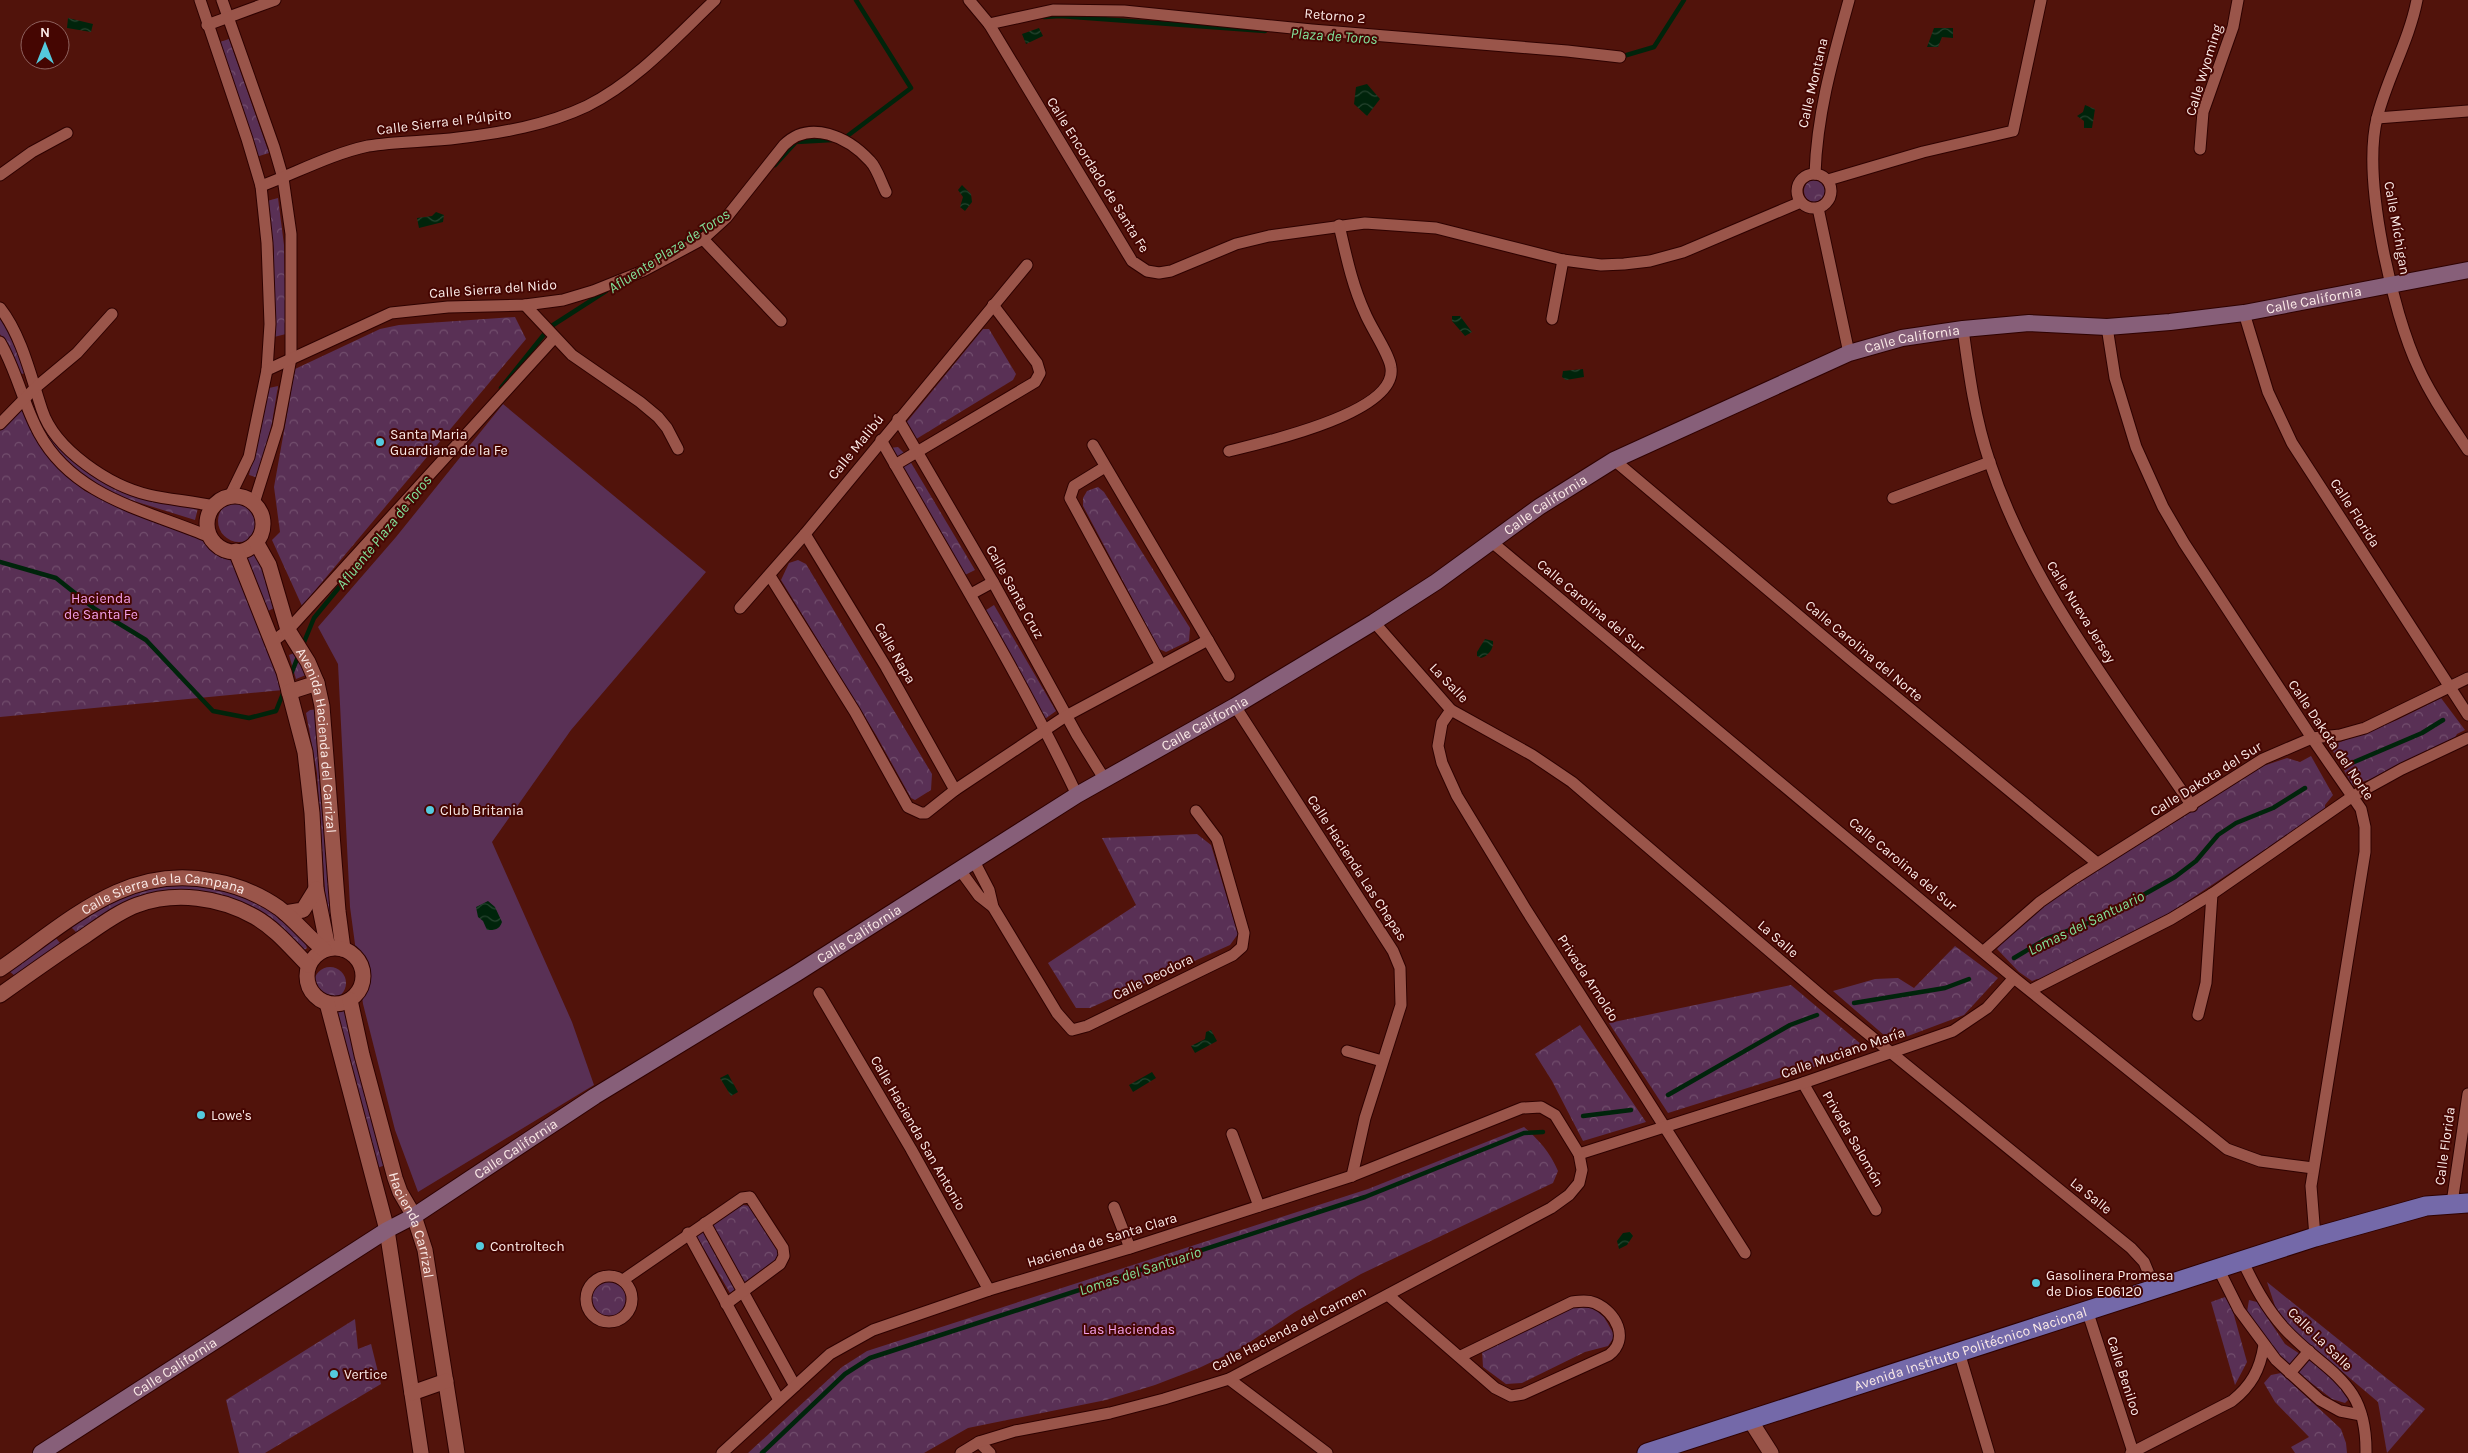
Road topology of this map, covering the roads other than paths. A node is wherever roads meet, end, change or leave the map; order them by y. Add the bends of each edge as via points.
1 (200, 0) edge
2 (222, 0) edge
3 (275, 0) edge
4 (715, 0) edge
5 (969, 0) edge
6 (1849, 0) edge
7 (2041, 0) edge
8 (2238, 0) edge
9 (2417, 0) edge
10 (227, 18) junction
11 (989, 24) junction
12 (207, 25) junction
13 (1620, 57) dead end
14 (2468, 111) edge
15 (2377, 118) junction
16 (67, 133) dead end
17 (2200, 149) dead end
18 (1815, 174) junction
19 (0, 175) edge
20 (283, 178) junction
21 (1828, 180) junction
22 (261, 186) junction
23 (886, 192) dead end
24 (1801, 202) junction
25 (1818, 208) junction
26 (1339, 225) junction
27 (703, 239) junction
28 (1562, 260) junction
29 (1027, 265) dead end
30 (2468, 270) edge
31 (2391, 284) junction
32 (525, 304) junction
33 (993, 304) junction
34 (0, 308) edge
35 (2244, 313) junction
36 (112, 314) dead end
37 (1552, 319) dead end
38 (781, 321) dead end
39 (2106, 326) junction
40 (1963, 329) junction
41 (554, 338) junction
42 (0, 342) edge
43 (1849, 353) junction
44 (291, 358) junction
45 (267, 370) junction
46 (35, 388) junction
47 (25, 399) junction
48 (898, 420) junction
49 (0, 424) edge
50 (881, 440) junction
51 (1093, 445) dead end
52 (678, 449) dead end
53 (2468, 450) edge
54 (1229, 451) dead end
55 (917, 453) junction
56 (1614, 460) junction
57 (1990, 462) junction
58 (895, 465) junction
59 (1106, 467) junction
60 (230, 496) junction
61 (1893, 498) dead end
62 (254, 503) junction
63 (213, 506) junction
64 (805, 534) junction
65 (210, 537) junction
66 (256, 542) junction
67 (1493, 542) junction
68 (236, 551) junction
69 (770, 576) junction
70 (993, 582) junction
71 (971, 594) junction
72 (740, 608) dead end
73 (1374, 622) junction
74 (288, 630) junction
75 (1208, 640) junction
76 (272, 642) junction
77 (1161, 665) junction
78 (1229, 676) dead end
79 (2468, 678) edge
80 (317, 683) junction
81 (2450, 688) junction
82 (289, 692) junction
83 (1235, 706) junction
84 (1451, 710) junction
85 (2468, 715) edge
86 (1066, 716) junction
87 (1044, 730) junction
88 (2312, 738) junction
89 (2468, 738) edge
90 (1105, 780) junction
91 (955, 790) junction
92 (1077, 795) junction
93 (2353, 796) junction
94 (2192, 806) junction
95 (1196, 811) dead end
96 (974, 861) junction
97 (2097, 863) junction
98 (960, 870) junction
99 (316, 889) junction
100 (2212, 894) junction
101 (993, 908) junction
102 (285, 913) junction
103 (59, 928) junction
104 (73, 944) junction
105 (332, 949) junction
106 (1984, 951) junction
107 (308, 965) junction
108 (0, 969) edge
109 (2014, 978) junction
110 (2031, 990) junction
111 (819, 993) dead end
112 (0, 995) edge
113 (350, 1000) junction
114 (327, 1003) junction
115 (2198, 1015) dead end
116 (1347, 1051) dead end
117 (1892, 1053) junction
118 (1382, 1061) junction
119 (1803, 1083) junction
120 (2468, 1094) edge
121 (1666, 1127) junction
122 (1232, 1134) dead end
123 (1579, 1154) junction
124 (2313, 1168) junction
125 (1352, 1176) junction
126 (2460, 1203) edge
127 (1259, 1206) junction
128 (1114, 1207) dead end
129 (1876, 1210) dead end
130 (414, 1216) junction
131 (705, 1223) junction
132 (387, 1230) junction
133 (688, 1233) junction
134 (2315, 1237) junction
135 (1130, 1248) junction
136 (1744, 1254) dead end
137 (2242, 1260) junction
138 (2218, 1268) junction
139 (623, 1280) junction
140 (2156, 1288) junction
141 (989, 1290) junction
142 (743, 1293) junction
143 (1388, 1295) junction
144 (726, 1304) junction
145 (2087, 1310) junction
146 (2264, 1345) junction
147 (1959, 1352) junction
148 (2309, 1352) junction
149 (1461, 1356) junction
150 (2290, 1373) junction
151 (1229, 1379) junction
152 (446, 1381) junction
153 (795, 1386) junction
154 (412, 1393) junction
155 (780, 1400) junction
156 (2362, 1415) junction
157 (1750, 1420) junction
158 (979, 1442) junction
159 (1313, 1449) edge
160 (2132, 1452) edge
161 (41, 1453) edge
162 (421, 1453) edge
163 (457, 1453) edge
164 (722, 1453) edge
165 (962, 1453) edge
166 (990, 1453) edge
167 (1327, 1453) edge
168 (1647, 1453) edge
169 (1771, 1453) edge
170 (1989, 1453) edge
171 (2366, 1453) edge

1 - 12 street
2 - 10 street
3 - 10 street
4 - 20 street, Calle Sierra el Púlpito via 646,67 587,106 506,131 398,142 348,151
5 - 11 street, Calle Encordado de Santa Fe
6 - 18 street, Calle Montana via 1821,107
7 - 21 street via 2012,130
8 - 17 street, Calle Wyoming via 2233,27 2203,112
9 - 15 street, Calle Míchigan
10 - 12 street
10 - 20 street
11 - 13 street, Retorno 2 via 1053,10 1124,11
11 - 26 street, Calle Encordado de Santa Fe via 1138,266 1159,273 1171,271 1236,244
12 - 22 street via 248,139
14 - 15 street
15 - 31 street, Calle Míchigan via 2372,174
16 - 19 street
18 - 21 street
18 - 24 street via 1804,177 1798,186
20 - 22 street, Calle Sierra el Púlpito
20 - 44 street via 291,234
21 - 25 street via 1831,197
22 - 45 street via 268,252 270,324
23 - 27 street, Calle Sierra del Nido via 871,162 851,144 829,134 802,133 792,136 726,218
24 - 25 street
24 - 28 street, Calle Encordado de Santa Fe via 1682,252 1650,261 1601,265
25 - 43 street
26 - 28 street, Calle Encordado de Santa Fe via 1365,223 1436,228
26 - 54 street via 1352,281 1364,313 1390,361 1390,382 1370,401 1324,424
27 - 32 street, Calle Sierra del Nido via 643,271 593,291 563,300
27 - 38 street
28 - 37 street
29 - 33 street, Calle Malibú
30 - 31 main road, Calle California
31 - 35 main road, Calle California
31 - 53 street, Calle Míchigan via 2407,342 2419,370
32 - 41 street
32 - 44 street, Calle Sierra del Nido via 391,313
33 - 48 street, Calle Malibú
33 - 55 street via 1037,363 1040,373 1035,382
34 - 46 street
35 - 39 main road, Calle California
35 - 81 street, Calle Florida via 2268,392 2292,443
36 - 46 street via 77,353
39 - 40 main road, Calle California via 2029,323
39 - 88 street, Calle Dakota del Norte via 2115,378 2136,447 2163,507
40 - 43 main road, Calle California via 1902,338
40 - 57 street, Calle Nueva Jersey via 1972,394
41 - 52 street via 572,355 658,417
41 - 74 street
42 - 47 street
43 - 56 main road, Calle California
44 - 45 street, Calle Sierra del Nido
44 - 62 street via 278,427
45 - 60 street via 249,456
46 - 47 street
46 - 63 street via 52,431 95,471 149,495
47 - 49 street
47 - 65 street via 39,433 63,466 85,485
48 - 50 street, Calle Malibú
48 - 55 street, Calle Santa Cruz
50 - 58 street
50 - 64 street, Calle Malibú
51 - 59 street
55 - 58 street
55 - 70 street, Calle Santa Cruz
56 - 67 main road, Calle California via 1539,507
56 - 97 street, Calle Carolina del Norte
57 - 61 street
57 - 94 street, Calle Nueva Jersey via 2018,533 2052,598
58 - 71 street
59 - 75 street
59 - 77 street via 1074,486 1070,498
60 - 62 street via 243,497
60 - 63 street
62 - 66 street via 263,522
63 - 65 street via 207,521
64 - 69 street, Calle Malibú
64 - 91 street, Calle Napa via 886,667
65 - 68 street via 218,546
66 - 68 street
66 - 74 street, Avenida Hacienda del Carrizal via 269,565
67 - 73 main road, Calle California
67 - 106 street, Calle Carolina del Sur
68 - 76 street, Avenida Hacienda del Carrizal
69 - 72 street, Calle Malibú
69 - 91 street via 908,807 926,813
70 - 71 street
70 - 86 street, Calle Santa Cruz
71 - 87 street
73 - 83 main road, Calle California
73 - 84 street, La Salle
74 - 76 street
74 - 80 street, Avenida Hacienda del Carrizal
75 - 77 street
75 - 78 street
76 - 82 street, Avenida Hacienda del Carrizal
77 - 86 street
79 - 81 street, Calle Dakota del Sur
80 - 82 street
80 - 105 street, Avenida Hacienda del Carrizal via 322,706 338,911
81 - 85 street, Calle Florida
81 - 88 street, Calle Dakota del Sur via 2365,728
82 - 99 street, Avenida Hacienda del Carrizal via 305,752
83 - 90 main road, Calle California
83 - 118 street, Calle Hacienda Las Chepas via 1394,951 1400,968 1401,1005
84 - 117 street, La Salle via 1532,755 1572,782
84 - 121 street, Privada Arnoldo via 1442,723 1438,746 1457,796
86 - 87 street
86 - 90 street, Calle Santa Cruz
87 - 91 street
87 - 92 street
88 - 93 street, Calle Dakota del Norte
88 - 94 street, Calle Dakota del Sur via 2256,763
89 - 93 street
90 - 92 main road, Calle California
92 - 96 main road, Calle California
93 - 100 street
93 - 124 street, Calle Dakota del Norte via 2361,809 2365,827 2365,852
94 - 97 street, Calle Dakota del Sur
95 - 101 street, Calle Deodora via 1217,839 1244,933 1242,947 1233,955 1087,1026 1072,1030 1057,1013
96 - 98 main road, Calle California
96 - 101 street, Calle Deodora via 989,890
97 - 106 street, Calle Dakota del Sur via 2040,902
98 - 101 street, Calle Deodora via 979,896
98 - 130 main road, Calle California via 594,1096
99 - 102 street via 303,910
99 - 105 street, Avenida Hacienda del Carrizal
100 - 110 street via 2134,940
100 - 115 street via 2206,983
102 - 103 street, Calle Sierra de la Campana via 255,893 233,884 185,876 138,882 117,890
102 - 105 street, Calle Sierra de la Campana
103 - 104 street
103 - 108 street, Calle Sierra de la Campana
104 - 107 street, Calle Sierra de la Campana via 137,905 169,898 196,898 229,904 256,918 280,936
104 - 112 street, Calle Sierra de la Campana
105 - 107 street via 312,959
105 - 113 street via 358,959 362,967 362,985
106 - 109 street, Calle Carolina del Sur
107 - 114 street via 308,984 312,992
109 - 110 street, Calle Carolina del Sur
109 - 117 street, Calle Muciano María via 1987,1008 1953,1031
110 - 124 street, Calle Carolina del Sur via 2226,1149 2260,1161
111 - 141 street, Calle Hacienda San Antonio
113 - 114 street
113 - 130 street, Hacienda Carrizal via 395,1178
114 - 132 street, Hacienda Carrizal
116 - 118 street
117 - 119 street, Calle Muciano María
117 - 140 street, La Salle via 2131,1248 2144,1262
118 - 125 street, Calle Hacienda Las Chepas
119 - 121 street, Calle Muciano María
119 - 129 street, Privada Salomón
120 - 126 street, Calle Florida
121 - 123 street, Calle Muciano María
121 - 136 street, Privada Arnoldo
122 - 127 street
123 - 125 street, Hacienda de Santa Clara via 1555,1115 1541,1108 1522,1108
123 - 143 street, Calle Hacienda del Carmen via 1582,1170 1579,1183 1569,1195 1551,1208
124 - 134 street, Calle Dakota del Norte via 2311,1186
125 - 127 street, Hacienda de Santa Clara
126 - 134 main road, Avenida Instituto Politécnico Nacional via 2426,1206
127 - 135 street, Hacienda de Santa Clara
128 - 135 street
130 - 132 main road, Calle California
130 - 152 street, Hacienda Carrizal via 425,1250
131 - 133 street
131 - 142 street
131 - 142 street via 742,1198 750,1197 783,1248 780,1264
132 - 154 street, Hacienda Carrizal
132 - 161 main road, Calle California
133 - 139 street
133 - 144 street
134 - 137 main road, Avenida Instituto Politécnico Nacional
135 - 141 street, Hacienda de Santa Clara
137 - 138 main road, Avenida Instituto Politécnico Nacional
137 - 148 street, Calle La Salle via 2268,1308
138 - 140 main road, Avenida Instituto Politécnico Nacional
138 - 146 street via 2238,1310
139 - 139 street via 604,1276 588,1287 586,1306 591,1315 609,1322 626,1314 632,1296
140 - 145 main road, Avenida Instituto Politécnico Nacional
141 - 153 street, Hacienda de Santa Clara via 856,1338 830,1354
142 - 144 street
142 - 153 street
143 - 149 street
143 - 151 street, Calle Hacienda del Carmen
144 - 155 street
145 - 147 main road, Avenida Instituto Politécnico Nacional
145 - 160 street, Calle Beniloo
146 - 150 street
146 - 160 street via 2254,1378 2242,1393
147 - 157 main road, Avenida Instituto Politécnico Nacional
147 - 170 street
148 - 150 street
148 - 156 street, Calle La Salle via 2339,1376 2353,1394
149 - 149 street via 1495,1388 1518,1396 1609,1355 1617,1349 1621,1335 1611,1314 1595,1303 1579,1301
150 - 156 street via 2320,1400 2340,1410
151 - 158 street, Calle Hacienda del Carmen via 1110,1413 1015,1431
151 - 159 street
152 - 154 street
152 - 163 street, Hacienda Carrizal
153 - 155 street, Hacienda de Santa Clara
154 - 162 street, Hacienda Carrizal
155 - 164 street, Hacienda de Santa Clara
156 - 171 street, Calle La Salle
157 - 168 main road, Avenida Instituto Politécnico Nacional
157 - 169 street
158 - 165 street, Calle Hacienda del Carmen
158 - 166 street
159 - 167 street

